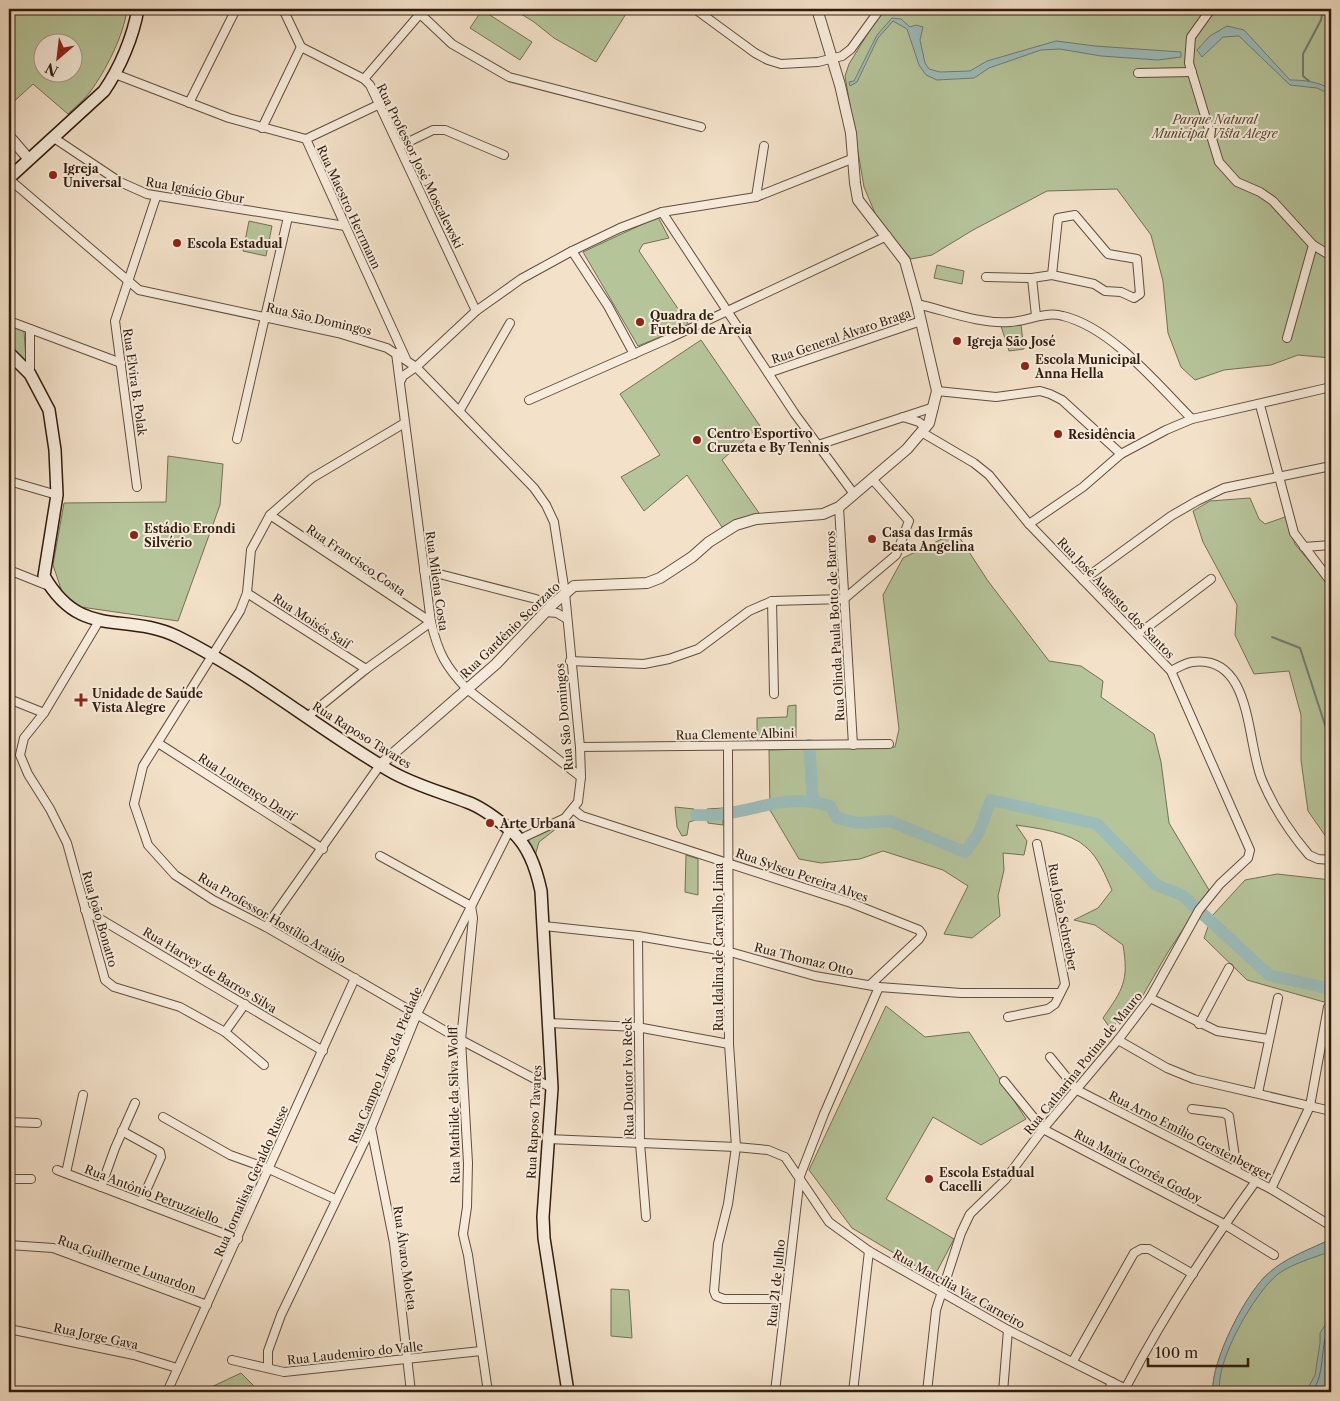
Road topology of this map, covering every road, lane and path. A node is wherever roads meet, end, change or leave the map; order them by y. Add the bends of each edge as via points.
1 (138, 9) edge
2 (143, 9) edge
3 (236, 9) edge
4 (695, 9) edge
5 (818, 9) edge
6 (880, 9) edge
7 (1211, 9) edge
8 (287, 10) edge
9 (417, 12) edge
10 (131, 37) junction
11 (301, 47) junction
12 (833, 59) junction
13 (1192, 72) junction
14 (1138, 73) dead end
15 (115, 74) junction
16 (364, 79) junction
17 (189, 103) junction
18 (380, 104) junction
19 (73, 120) junction
20 (701, 127) dead end
21 (262, 128) junction
22 (9, 136) edge
23 (54, 138) junction
24 (306, 139) junction
25 (400, 146) junction
26 (764, 146) dead end
27 (504, 155) dead end
28 (27, 156) junction
29 (854, 158) junction
30 (9, 176) edge
31 (156, 197) junction
32 (756, 197) junction
33 (662, 212) junction
34 (288, 217) junction
35 (346, 226) junction
36 (887, 236) junction
37 (1313, 245) junction
38 (1331, 246) edge
39 (572, 251) junction
40 (1328, 254) edge
41 (1052, 275) junction
42 (986, 277) dead end
43 (1032, 278) junction
44 (129, 284) junction
45 (917, 304) junction
46 (476, 311) junction
47 (727, 311) junction
48 (1036, 316) junction
49 (265, 318) junction
50 (9, 321) edge
51 (921, 321) junction
52 (510, 323) dead end
53 (30, 329) junction
54 (396, 336) junction
55 (1287, 338) dead end
56 (387, 348) junction
57 (9, 353) edge
58 (396, 353) junction
59 (634, 354) junction
60 (406, 359) junction
61 (121, 363) junction
62 (416, 367) junction
63 (768, 373) junction
64 (30, 374) junction
65 (400, 382) junction
66 (1331, 387) edge
67 (937, 391) junction
68 (529, 400) dead end
69 (1260, 405) junction
70 (934, 407) junction
71 (460, 410) junction
72 (901, 417) junction
73 (1192, 419) junction
74 (404, 424) junction
75 (925, 431) junction
76 (237, 439) dead end
77 (818, 445) junction
78 (1121, 454) junction
79 (1331, 466) edge
80 (1278, 477) junction
81 (873, 480) junction
82 (9, 482) edge
83 (137, 487) dead end
84 (854, 494) junction
85 (57, 495) junction
86 (839, 507) junction
87 (270, 516) junction
88 (1029, 524) junction
89 (1331, 545) edge
90 (1304, 547) junction
91 (9, 570) edge
92 (424, 570) junction
93 (1211, 579) dead end
94 (1083, 580) junction
95 (1331, 582) edge
96 (49, 586) junction
97 (247, 593) junction
98 (564, 593) junction
99 (536, 599) dead end
100 (844, 599) junction
101 (772, 601) junction
102 (546, 612) junction
103 (567, 619) junction
104 (99, 622) junction
105 (431, 622) junction
106 (1137, 635) junction
107 (212, 656) junction
108 (570, 661) junction
109 (366, 669) junction
110 (1171, 671) junction
111 (467, 690) junction
112 (774, 694) dead end
113 (9, 699) edge
114 (44, 712) junction
115 (307, 717) junction
116 (158, 743) junction
117 (890, 744) dead end
118 (853, 745) junction
119 (728, 746) junction
120 (580, 747) junction
121 (380, 765) junction
122 (581, 777) junction
123 (573, 809) junction
124 (510, 829) junction
125 (520, 839) junction
126 (1037, 844) dead end
127 (323, 849) junction
128 (1250, 850) joint
129 (380, 856) dead end
130 (1331, 860) edge
131 (729, 862) junction
132 (471, 906) junction
133 (85, 910) junction
134 (544, 926) junction
135 (266, 928) junction
136 (638, 936) junction
137 (730, 952) junction
138 (1228, 968) dead end
139 (355, 978) junction
140 (870, 985) junction
141 (880, 987) junction
142 (1060, 993) junction
143 (1150, 998) junction
144 (1278, 998) dead end
145 (245, 1004) junction
146 (1328, 1007) dead end
147 (417, 1014) junction
148 (1008, 1017) dead end
149 (549, 1023) junction
150 (1199, 1024) junction
151 (637, 1027) junction
152 (225, 1032) junction
153 (1268, 1039) junction
154 (461, 1040) junction
155 (1118, 1040) junction
156 (729, 1044) junction
157 (322, 1051) junction
158 (1050, 1057) dead end
159 (264, 1065) dead end
160 (1004, 1081) dead end
161 (552, 1088) junction
162 (1077, 1090) junction
163 (1258, 1093) junction
164 (82, 1095) dead end
165 (134, 1103) dead end
166 (1310, 1106) junction
167 (1192, 1109) dead end
168 (1331, 1111) edge
169 (162, 1117) dead end
170 (9, 1122) edge
171 (37, 1123) dead end
172 (372, 1128) junction
173 (1044, 1130) junction
174 (122, 1131) junction
175 (548, 1139) junction
176 (640, 1143) junction
177 (736, 1147) junction
178 (269, 1169) junction
179 (57, 1170) dead end
180 (1237, 1171) junction
181 (66, 1173) junction
182 (800, 1176) junction
183 (9, 1179) edge
184 (31, 1179) dead end
185 (1256, 1181) junction
186 (101, 1187) junction
187 (1271, 1189) junction
188 (335, 1199) junction
189 (141, 1202) junction
190 (646, 1217) dead end
191 (1224, 1224) junction
192 (1328, 1224) dead end
193 (238, 1239) junction
194 (9, 1245) edge
195 (870, 1251) junction
196 (1274, 1255) dead end
197 (1193, 1274) junction
198 (943, 1294) junction
199 (786, 1299) junction
200 (207, 1305) junction
201 (9, 1329) edge
202 (1008, 1330) junction
203 (481, 1351) junction
204 (406, 1359) junction
205 (232, 1360) dead end
206 (1073, 1361) junction
207 (177, 1368) junction
208 (268, 1368) junction
209 (1112, 1382) junction
210 (1128, 1390) edge
211 (167, 1392) edge
212 (411, 1392) edge
213 (488, 1392) edge
214 (567, 1392) edge
215 (775, 1392) edge
216 (853, 1392) edge
217 (927, 1392) edge
218 (1003, 1392) edge
219 (1108, 1392) edge

1 - 10 main road
2 - 10 main road
3 - 17 street
4 - 12 street via 768,60 781,64
5 - 12 street, Rua Gardênio Scorzato
6 - 12 street via 851,49
7 - 13 street via 1191,37
8 - 11 street
9 - 16 street
9 - 20 street via 452,44 509,77
10 - 15 main road
11 - 16 street, Rua Professor José Moscalewski
11 - 21 street
12 - 29 street, Rua Gardênio Scorzato via 852,133
13 - 14 street
13 - 37 street via 1219,162 1237,182 1273,201
15 - 17 street, Rua Maestro Herrmann
15 - 19 main road via 100,96
16 - 18 street, Rua Professor José Moscalewski
17 - 21 street, Rua Maestro Herrmann
18 - 24 street
18 - 25 street, Rua Professor José Moscalewski
19 - 23 main road
19 - 28 main road
21 - 24 street, Rua Maestro Herrmann
22 - 28 street
23 - 30 main road
23 - 31 street, Rua Ignácio Gbur via 120,182
24 - 35 street, Rua Maestro Herrmann
25 - 27 street via 433,130 445,130
25 - 46 street, Rua Professor José Moscalewski
26 - 32 street
28 - 30 main road
29 - 32 street
29 - 36 street, Rua Gardênio Scorzato via 855,183 861,206
30 - 44 street, Rua São Domingos
31 - 34 street, Rua Ignácio Gbur
31 - 44 street, Rua Elvira B. Polak
32 - 33 street
33 - 39 street
33 - 47 street
34 - 35 street, Rua Ignácio Gbur
34 - 49 street
35 - 54 street, Rua Maestro Herrmann
36 - 45 street, Rua Gardênio Scorzato via 905,261
36 - 47 street
37 - 40 street
37 - 55 street
38 - 40 street
39 - 46 street via 521,279
39 - 59 street
41 - 41 street via 1094,284 1106,291 1121,292 1134,298 1140,294 1138,259 1108,254 1075,214 1058,218
41 - 43 street
42 - 43 street
43 - 48 street
44 - 49 street, Rua São Domingos via 144,292
44 - 61 street, Rua Elvira B. Polak via 115,321
45 - 48 street via 984,321 1011,322
45 - 51 street, Rua Gardênio Scorzato
46 - 62 street
47 - 59 street
47 - 63 street
48 - 73 street via 1062,315 1108,338
49 - 56 street, Rua São Domingos via 351,336
49 - 76 street
50 - 53 street
51 - 63 street, Rua General Álvaro Braga
51 - 67 street, Rua Gardênio Scorzato
52 - 71 street
53 - 61 street
53 - 64 street
54 - 56 street
54 - 60 street, Rua Maestro Herrmann
56 - 58 street, Rua São Domingos
57 - 64 main road
58 - 60 street, Rua São Domingos
58 - 65 street, Rua Milena Costa
59 - 68 street
60 - 62 street, Rua São Domingos
61 - 83 street, Rua Elvira B. Polak
62 - 65 street
62 - 71 street, Rua São Domingos
63 - 77 street
64 - 85 main road via 49,410 56,450
65 - 74 street, Rua Milena Costa
66 - 69 street
67 - 70 street, Rua Gardênio Scorzato
67 - 78 street via 996,397 1040,391 1050,394 1062,400
69 - 73 street
69 - 80 street
70 - 72 street
70 - 75 street, Rua Gardênio Scorzato
71 - 98 street, Rua São Domingos via 534,488 546,505 554,522
72 - 75 street, Rua José Augusto dos Santos via 911,419
72 - 77 street
73 - 78 street
74 - 87 street, Rua Professor Hostílio Araújo via 312,478
74 - 92 street, Rua Milena Costa
75 - 81 street, Rua Gardênio Scorzato
75 - 88 street, Rua José Augusto dos Santos via 989,475
77 - 84 street
78 - 88 street via 1083,487
79 - 80 street
80 - 90 street via 1294,533
80 - 94 street via 1224,488 1197,501
81 - 84 street, Rua Gardênio Scorzato
81 - 100 street via 909,521 896,556
82 - 85 street
84 - 86 street, Rua Gardênio Scorzato
85 - 96 main road via 44,576
86 - 98 street, Rua Gardênio Scorzato via 823,514 756,519 736,525 692,557 648,583 584,584
86 - 100 street, Rua Olinda Paula Botto de Barros
87 - 97 street, Rua Professor Hostílio Araújo via 252,550
87 - 105 street, Rua Francisco Costa
88 - 94 street, Rua José Augusto dos Santos
89 - 90 street
90 - 95 street
91 - 96 street
92 - 99 street
92 - 105 street, Rua Milena Costa
93 - 106 street
94 - 106 street, Rua José Augusto dos Santos
96 - 104 main road, Rua Raposo Tavares via 66,606
97 - 107 street, Rua Professor Hostílio Araújo via 240,611
97 - 109 street, Rua Moisés Saif
98 - 102 street, Rua Gardênio Scorzato
98 - 103 street, Rua São Domingos
100 - 101 street
100 - 118 street, Rua Olinda Paula Botto de Barros
101 - 108 street via 748,611 698,650 684,655 644,664
101 - 112 street
102 - 103 street via 557,613
102 - 111 street, Rua Gardênio Scorzato
103 - 108 street, Rua São Domingos
104 - 107 main road, Rua Raposo Tavares via 156,628
104 - 114 street
105 - 109 street
105 - 111 street, Rua Milena Costa via 443,660
106 - 110 street, Rua José Augusto dos Santos
107 - 115 main road, Rua Raposo Tavares
107 - 116 street, Rua Professor Hostílio Araújo
108 - 120 street, Rua São Domingos
109 - 115 street
110 - 128 street, Rua José Augusto dos Santos
110 - 130 street via 1190,662 1203,662 1216,663 1230,674 1247,710 1250,737 1262,779 1273,800 1309,855
111 - 121 street, Rua Gardênio Scorzato
111 - 122 street, Rua Milena Costa
113 - 114 street
114 - 133 street, Rua João Bonatto via 24,738 20,755 67,843
115 - 121 main road, Rua Raposo Tavares
116 - 127 street, Rua Lourenço Darif
116 - 135 street, Rua Professor Hostílio Araújo via 144,766 134,804 148,845 175,875
117 - 118 street, Rua Clemente Albini
118 - 119 street, Rua Clemente Albini
119 - 120 street, Rua Clemente Albini
119 - 131 street, Rua Idalina de Carvalho Lima
120 - 122 street, Rua São Domingos
121 - 124 main road, Rua Raposo Tavares via 418,785 469,802
121 - 127 street, Rua Gardênio Scorzato
122 - 123 street, Rua São Domingos via 578,802
123 - 125 street via 565,818
123 - 131 street, Rua Sylseu Pereira Alves via 582,816
124 - 125 main road, Rua Raposo Tavares
124 - 132 street, Rua Campo Largo da Piedade
125 - 134 main road, Rua Raposo Tavares via 537,873
126 - 142 street, Rua João Schreiber via 1065,984
127 - 135 street, Rua Gardênio Scorzato
128 - 143 street, Rua Catharina Potina de Mauro via 1248,858 1220,884 1199,910
129 - 132 street
131 - 137 street, Rua Idalina de Carvalho Lima
131 - 140 street, Rua Sylseu Pereira Alves via 851,902 920,930 922,934 913,944
132 - 147 street, Rua Campo Largo da Piedade
132 - 154 street, Rua Mathilde da Silva Wolff via 473,918
133 - 145 street, Rua Harvey de Barros Silva
133 - 152 street, Rua João Bonatto via 105,980 114,987 180,1007
134 - 136 street, Rua Thomaz Otto
134 - 149 main road, Rua Raposo Tavares
135 - 139 street, Rua Professor Hostílio Araújo
136 - 137 street, Rua Thomaz Otto
136 - 151 street, Rua Doutor Ivo Reck
137 - 140 street, Rua Thomaz Otto via 815,976
137 - 156 street, Rua Idalina de Carvalho Lima
138 - 150 street
139 - 147 street, Rua Professor Hostílio Araújo
139 - 157 street, Rua Jornalista Geraldo Russe
140 - 141 street, Rua Thomaz Otto
141 - 142 street, Rua Thomaz Otto via 961,993
141 - 182 street
142 - 148 street via 1055,1004 1048,1009
143 - 150 street
143 - 155 street, Rua Catharina Potina de Mauro
144 - 153 street
145 - 152 street
145 - 157 street, Rua Harvey de Barros Silva
146 - 166 street
147 - 154 street, Rua Professor Hostílio Araújo
147 - 172 street, Rua Campo Largo da Piedade
149 - 151 street
149 - 161 main road, Rua Raposo Tavares
150 - 153 street via 1217,1031
151 - 156 street
151 - 176 street, Rua Doutor Ivo Reck
152 - 159 street, Rua João Bonatto
153 - 163 street
154 - 161 street, Rua Professor Hostílio Araújo
154 - 203 street, Rua Mathilde da Silva Wolff via 468,1162 467,1208 462,1234 468,1255
155 - 162 street, Rua Catharina Potina de Mauro
155 - 163 street via 1167,1068 1194,1079
156 - 177 street, Rua Idalina de Carvalho Lima
157 - 178 street, Rua Jornalista Geraldo Russe
158 - 162 street, Rua Arno Emílio Gerstenberger
160 - 173 street, Rua Maria Corrêa Godoy
161 - 175 main road, Rua Raposo Tavares
162 - 173 street, Rua Catharina Potina de Mauro
162 - 180 street, Rua Arno Emílio Gerstenberger
163 - 166 street
164 - 181 street
165 - 174 street
166 - 168 street
166 - 187 street
167 - 180 street via 1228,1116
169 - 178 street via 230,1155
170 - 171 street
172 - 188 street, Rua Campo Largo da Piedade
172 - 204 street, Rua Álvaro Moleta via 394,1243
173 - 191 street, Rua Maria Corrêa Godoy
173 - 198 street, Rua Catharina Potina de Mauro via 1005,1180 970,1214
174 - 186 street
174 - 189 street via 160,1152 161,1157
175 - 176 street, Rua Marcília Vaz Carneiro
175 - 214 main road, Rua Raposo Tavares via 544,1238
176 - 177 street, Rua Marcília Vaz Carneiro
176 - 190 street, Rua Doutor Ivo Reck
177 - 182 street, Rua Marcília Vaz Carneiro via 768,1150 785,1157
177 - 199 street, Rua Idalina de Carvalho Lima via 728,1204 718,1244 714,1291 716,1296 724,1299
178 - 188 street
178 - 193 street, Rua Jornalista Geraldo Russe
179 - 181 street, Rua Antônio Petruzziello
180 - 185 street, Rua Arno Emílio Gerstenberger
181 - 186 street, Rua Antônio Petruzziello
182 - 195 street, Rua Marcília Vaz Carneiro via 829,1222
182 - 199 street, Rua 21 de Julho
183 - 184 street
185 - 187 street, Rua Arno Emílio Gerstenberger
185 - 191 street
186 - 189 street, Rua Antônio Petruzziello
187 - 192 street, Rua Arno Emílio Gerstenberger
188 - 208 street, Rua Campo Largo da Piedade via 280,1315 268,1351
189 - 193 street, Rua Antônio Petruzziello
191 - 196 street, Rua Maria Corrêa Godoy
191 - 197 street
193 - 200 street, Rua Jornalista Geraldo Russe
194 - 200 street, Rua Guilherme Lunardon via 54,1248
195 - 198 street, Rua Marcília Vaz Carneiro
195 - 216 street
197 - 206 street via 1149,1249 1134,1252
197 - 210 street
198 - 202 street, Rua Marcília Vaz Carneiro
198 - 217 street, Rua Catharina Potina de Mauro via 936,1310
199 - 215 street, Rua 21 de Julho
200 - 207 street, Rua Jornalista Geraldo Russe
201 - 207 street, Rua Jorge Gava via 134,1355
202 - 206 street, Rua Marcília Vaz Carneiro
202 - 218 street
203 - 204 street, Rua Laudemiro do Valle
203 - 213 street, Rua Mathilde da Silva Wolff
204 - 208 street, Rua Laudemiro do Valle via 284,1372
204 - 212 street, Rua Álvaro Moleta
205 - 208 street, Rua Laudemiro do Valle
206 - 209 street, Rua Marcília Vaz Carneiro
207 - 211 street, Rua Jornalista Geraldo Russe
209 - 210 street, Rua Marcília Vaz Carneiro
209 - 219 street

